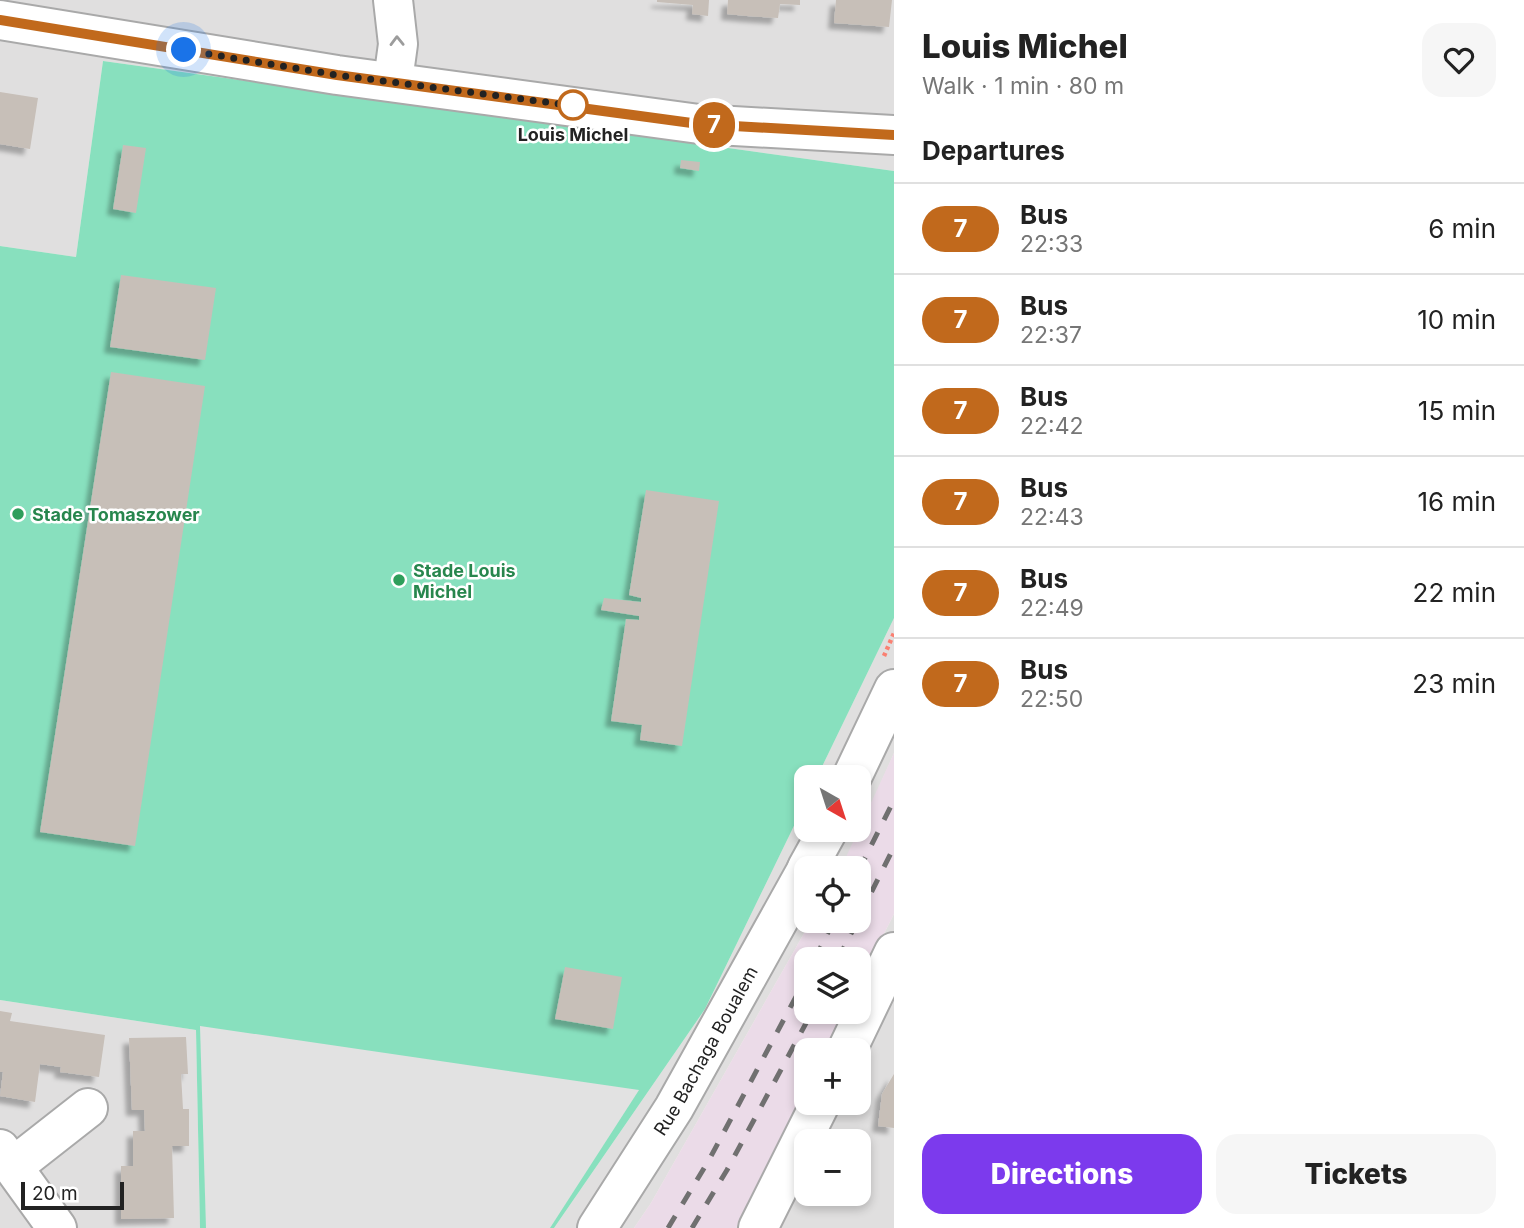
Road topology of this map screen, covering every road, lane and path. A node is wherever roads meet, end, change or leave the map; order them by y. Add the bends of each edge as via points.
1 (393, 0) edge
2 (23, 15) edge
3 (393, 81) junction
4 (894, 135) edge
5 (894, 689) edge
6 (858, 765) edge
7 (794, 892) edge
8 (894, 952) edge
9 (884, 995) edge
10 (855, 1038) edge
11 (88, 1108) dead end
12 (814, 1115) edge
13 (7, 1158) edge
14 (57, 1228) edge
15 (597, 1228) edge
16 (758, 1228) edge

3 -> 1 street via 398,44
2 - 3 street via 337,75
3 - 4 street via 699,124
5 - 6 street
7 - 15 street, Rue Bachaga Boualem via 674,1108
8 - 9 street
9 - 10 street
11 - 13 street
12 - 16 street
13 - 14 street

